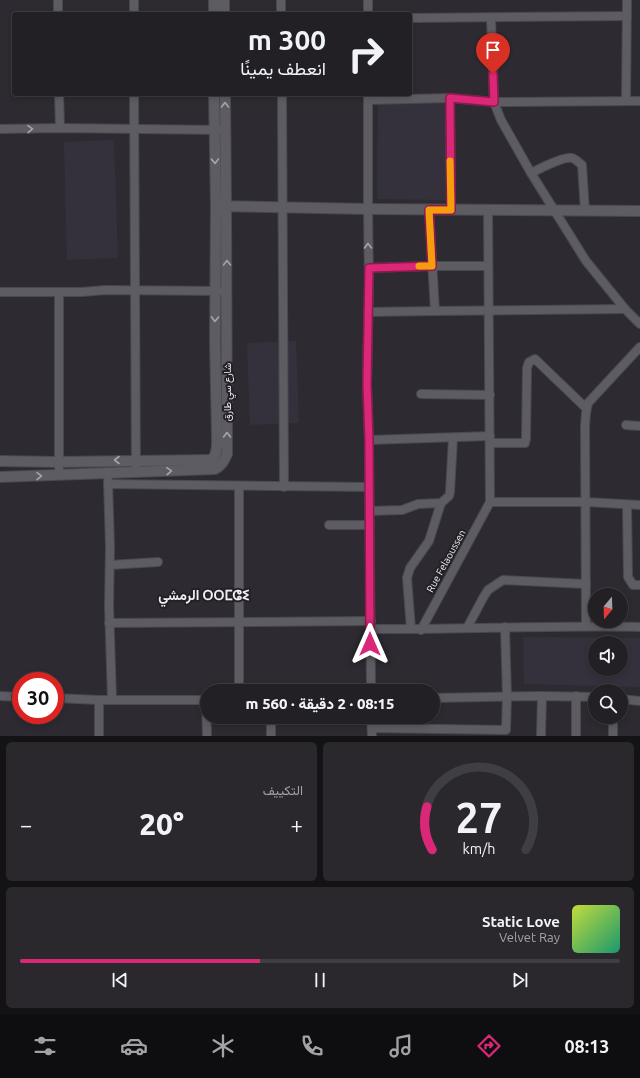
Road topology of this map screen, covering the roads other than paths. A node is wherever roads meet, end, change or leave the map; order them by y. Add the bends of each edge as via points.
1 (58, 0) edge
2 (134, 0) edge
3 (214, 0) edge
4 (224, 0) edge
5 (281, 0) edge
6 (368, 0) edge
7 (627, 0) edge
8 (58, 12) edge
9 (134, 12) edge
10 (214, 12) edge
11 (224, 12) edge
12 (281, 12) edge
13 (368, 12) edge
14 (627, 16) junction
15 (412, 18) edge
16 (492, 18) junction
17 (59, 96) edge
18 (134, 96) edge
19 (214, 96) edge
20 (225, 96) edge
21 (282, 96) edge
22 (368, 97) edge
23 (450, 98) junction
24 (640, 100) edge
25 (626, 101) junction
26 (494, 102) junction
27 (60, 128) junction
28 (0, 129) edge
29 (134, 130) junction
30 (214, 130) junction
31 (225, 130) junction
32 (531, 173) junction
33 (221, 206) junction
34 (282, 207) junction
35 (368, 209) junction
36 (429, 210) junction
37 (451, 210) junction
38 (488, 210) junction
39 (554, 210) junction
40 (585, 211) junction
41 (640, 211) edge
42 (432, 266) junction
43 (488, 266) junction
44 (369, 268) junction
45 (216, 290) junction
46 (135, 291) junction
47 (227, 291) junction
48 (0, 292) edge
49 (59, 292) junction
50 (625, 309) junction
51 (489, 310) junction
52 (435, 311) junction
53 (368, 312) junction
54 (640, 324) edge
55 (640, 347) edge
56 (421, 394) dead end
57 (490, 395) junction
58 (586, 408) junction
59 (626, 425) dead end
60 (640, 426) edge
61 (453, 438) junction
62 (369, 440) junction
63 (490, 440) junction
64 (0, 461) edge
65 (136, 461) junction
66 (58, 462) junction
67 (213, 464) junction
68 (136, 473) junction
69 (108, 474) junction
70 (59, 475) junction
71 (0, 476) edge
72 (108, 484) junction
73 (239, 486) junction
74 (284, 487) junction
75 (369, 487) junction
76 (490, 502) junction
77 (586, 502) junction
78 (441, 503) junction
79 (627, 505) junction
80 (640, 505) edge
81 (370, 511) junction
82 (329, 524) dead end
83 (370, 526) junction
84 (158, 562) dead end
85 (110, 565) junction
86 (586, 584) junction
87 (640, 584) edge
88 (239, 621) junction
89 (109, 623) junction
90 (370, 625) junction
91 (586, 626) junction
92 (505, 627) junction
93 (640, 627) edge
94 (467, 628) junction
95 (412, 629) junction
96 (421, 630) junction
97 (239, 684) edge
98 (371, 684) edge
99 (0, 696) edge
100 (507, 696) junction
101 (542, 696) junction
102 (576, 696) junction
103 (12, 697) edge
104 (588, 697) edge
105 (64, 698) edge
106 (440, 698) edge
107 (112, 699) junction
108 (99, 700) junction
109 (200, 700) edge
110 (628, 700) edge
111 (640, 701) edge
112 (207, 724) edge
113 (271, 724) edge
114 (613, 724) edge
115 (372, 732) edge
116 (506, 733) edge
117 (99, 736) edge
118 (207, 736) edge
119 (271, 736) edge
120 (542, 736) edge
121 (576, 736) edge
122 (613, 736) edge

1 - 8 street
2 - 9 street
3 - 10 street
4 - 11 street
5 - 12 street
6 - 13 street
7 - 14 street
14 - 16 street
14 - 25 street
15 - 16 street
16 - 26 street
17 - 27 street
18 - 29 street
19 - 30 street, شارع سي طارق
31 -> 20 street, شارع سي طارق
21 - 34 street
22 - 23 street
22 - 35 street
23 - 26 street
23 - 37 street
24 - 25 street
25 - 26 street
26 - 32 street via 501,120
28 -> 27 street
27 - 29 street
29 - 30 street
29 - 46 street
30 - 31 street
30 -> 33 street, شارع سي طارق
31 - 33 street, شارع سي طارق
32 - 39 street
32 - 40 street via 564,159 571,157 576,160 582,165
33 - 34 street
33 - 45 street, شارع سي طارق
47 -> 33 street, شارع سي طارق
34 - 35 street
34 - 74 street
35 - 36 street
44 -> 35 street
36 - 37 street
36 - 42 street
37 - 38 street
38 - 39 street
38 - 43 street
39 - 40 street
39 - 50 street via 586,261
40 - 41 street
42 - 43 street
42 - 44 street
42 - 52 street
43 - 51 street
44 - 53 street
45 - 46 street
45 - 47 street
45 -> 67 street, شارع سي طارق via 217,450
46 - 49 street
46 - 65 street
67 -> 47 street, شارع سي طارق via 221,466 227,454
48 - 49 street
49 - 66 street
50 - 51 street
50 - 54 street
51 - 52 street
51 - 57 street
52 - 53 street
53 - 62 street
55 - 58 street
56 - 57 street
57 - 63 street
58 - 63 street via 536,359 529,362 527,368 525,443
58 - 77 street
59 - 60 street
61 - 62 street
61 - 63 street
61 - 78 street via 450,492
62 - 75 street
63 - 76 street
64 - 66 street
65 -> 66 street
65 - 67 street
65 - 68 street
66 - 70 street
68 -> 67 street
68 - 69 street
69 - 70 street
69 - 72 street
71 -> 70 street
72 - 73 street
72 - 85 street
73 - 74 street
73 - 88 street
74 - 75 street
75 - 81 street
76 - 77 street
76 - 96 street, Rue Felaoussen
77 - 79 street
77 - 86 street
78 - 81 street via 418,504 402,510
78 - 95 street via 428,541 410,568 407,578
79 - 80 street
79 - 87 street via 628,577 633,585
81 - 83 street
82 - 83 street
83 - 90 street
84 - 85 street
85 - 89 street
86 - 91 street
86 - 94 street via 503,580 488,590
88 - 89 street
88 - 90 street
88 - 97 street
89 - 107 street
90 - 95 street
90 - 98 street
91 - 92 street
91 - 93 street
92 - 94 street
92 - 100 street
94 - 96 street
95 - 96 street
99 - 103 street
100 - 101 street
100 - 106 street
100 - 116 street
101 - 102 street
101 - 120 street
102 - 104 street
102 - 121 street
105 - 108 street
107 - 108 street
107 - 109 street
108 - 117 street
110 - 111 street
112 - 118 street
113 - 119 street
114 - 122 street
115 - 116 street

